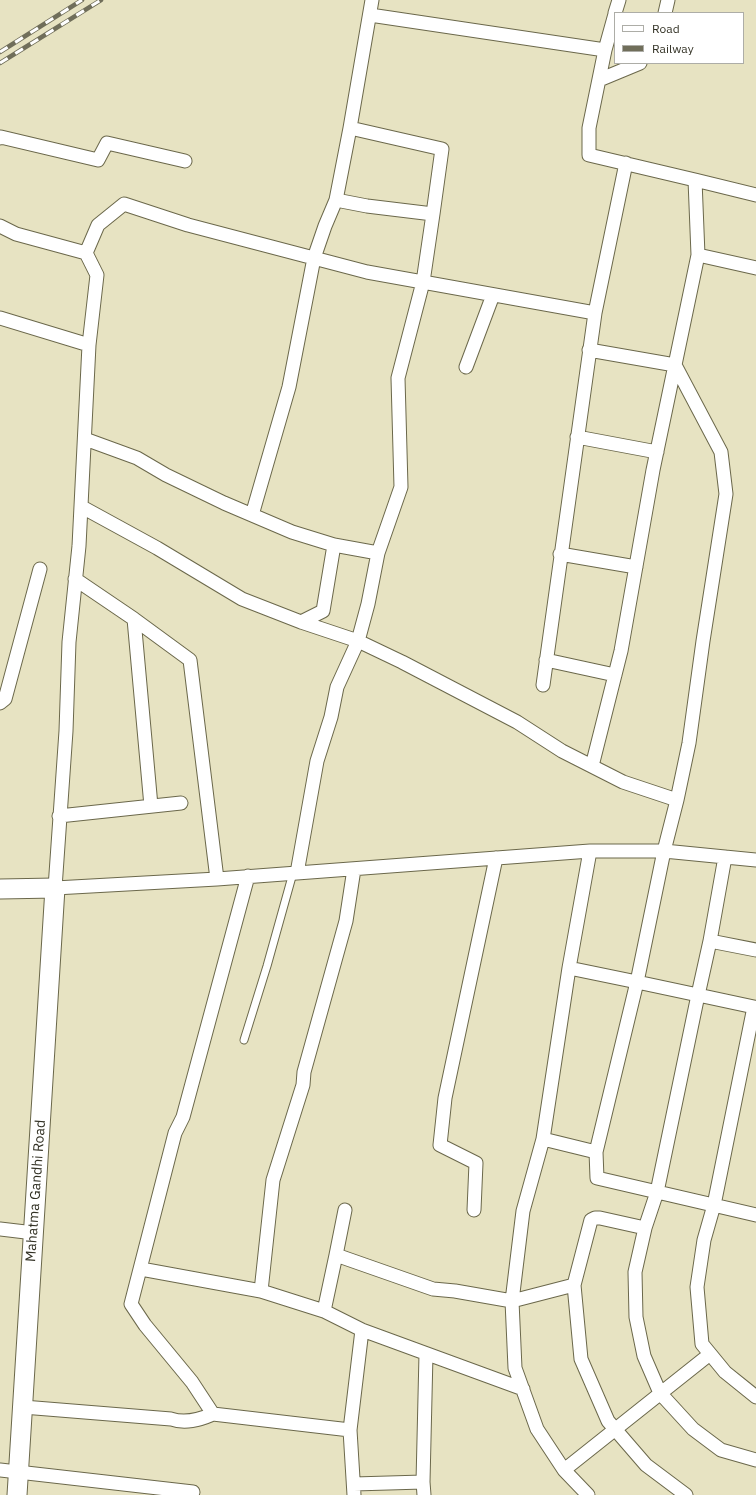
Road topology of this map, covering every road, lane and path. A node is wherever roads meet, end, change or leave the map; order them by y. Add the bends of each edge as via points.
1 (372, 0) edge
2 (619, 0) edge
3 (668, 0) edge
4 (616, 12) edge
5 (665, 12) edge
6 (370, 15) junction
7 (614, 18) edge
8 (605, 50) junction
9 (638, 64) edge
10 (599, 80) junction
11 (350, 128) junction
12 (0, 138) edge
13 (185, 161) dead end
14 (626, 163) junction
15 (695, 180) junction
16 (756, 195) edge
17 (336, 200) junction
18 (433, 214) junction
19 (0, 226) edge
20 (86, 253) junction
21 (698, 255) junction
22 (314, 258) junction
23 (756, 268) edge
24 (423, 282) junction
25 (493, 294) junction
26 (595, 313) junction
27 (0, 318) edge
28 (89, 345) junction
29 (589, 350) junction
30 (675, 365) junction
31 (466, 366) dead end
32 (577, 437) junction
33 (85, 439) junction
34 (657, 452) junction
35 (82, 507) junction
36 (252, 515) junction
37 (334, 545) junction
38 (378, 553) junction
39 (560, 554) junction
40 (636, 567) junction
41 (40, 569) dead end
42 (75, 579) junction
43 (134, 619) junction
44 (301, 622) junction
45 (358, 641) junction
46 (546, 660) junction
47 (615, 675) junction
48 (542, 685) dead end
49 (0, 703) edge
50 (592, 766) junction
51 (677, 800) junction
52 (181, 803) dead end
53 (151, 806) junction
54 (60, 816) junction
55 (590, 851) junction
56 (664, 852) junction
57 (496, 858) junction
58 (725, 858) junction
59 (756, 860) edge
60 (354, 869) junction
61 (295, 873) junction
62 (248, 876) junction
63 (217, 879) junction
64 (55, 888) junction
65 (0, 889) edge
66 (710, 941) junction
67 (756, 950) edge
68 (569, 968) junction
69 (638, 982) junction
70 (698, 996) junction
71 (244, 1040) dead end
72 (543, 1139) junction
73 (596, 1152) junction
74 (657, 1192) junction
75 (714, 1205) junction
76 (346, 1210) dead end
77 (474, 1210) dead end
78 (756, 1215) edge
79 (645, 1228) junction
80 (0, 1229) edge
81 (34, 1233) junction
82 (336, 1255) junction
83 (141, 1269) junction
84 (574, 1285) junction
85 (261, 1291) junction
86 (512, 1301) junction
87 (324, 1311) junction
88 (362, 1330) junction
89 (426, 1354) junction
90 (710, 1354) junction
91 (523, 1389) junction
92 (660, 1393) junction
93 (756, 1397) edge
94 (23, 1407) junction
95 (213, 1414) junction
96 (614, 1428) junction
97 (350, 1430) junction
98 (756, 1460) edge
99 (0, 1470) edge
100 (564, 1470) junction
101 (19, 1472) junction
102 (423, 1482) junction
103 (354, 1489) edge
104 (193, 1492) dead end
105 (17, 1495) edge
106 (424, 1495) edge
107 (588, 1495) edge
108 (686, 1495) edge

1 - 6 street
2 - 4 street
3 - 5 street
6 - 8 street
6 - 11 street
7 - 8 street
8 - 10 street
9 - 10 street
10 - 14 street via 589,128 589,155
11 - 17 street
11 - 18 street via 442,149
12 - 13 street via 98,160 107,143
14 - 15 street
14 - 26 street
15 - 16 street
15 - 21 street
17 - 18 street
17 - 22 street
18 - 24 street
19 - 20 street via 16,234
20 - 22 street via 98,225 124,204 188,225
20 - 28 street via 97,275
21 - 23 street
21 - 30 street
22 - 24 street via 367,272
22 - 36 street via 289,387
24 - 25 street
24 - 38 street via 398,378 401,487
25 - 26 street
25 - 31 street
26 - 29 street
27 - 28 street
28 - 33 street
29 - 30 street
29 - 32 street
30 - 34 street
30 - 51 street via 721,452 726,494 689,744
32 - 34 street
32 - 39 street
33 - 35 street
33 - 36 street via 136,458 166,475
34 - 40 street
35 - 42 street
35 - 44 street via 158,548 242,599
36 - 37 street via 292,532
37 - 38 street
37 - 44 street via 323,611
38 - 45 street
39 - 40 street
39 - 46 street
40 - 47 street
41 - 49 street via 5,699
42 - 43 street
42 - 54 street
43 - 53 street
43 - 63 street via 190,660
44 - 45 street
45 - 50 street via 518,722
45 - 61 street via 337,687 331,717 317,761
46 - 47 street
46 - 48 street
47 - 50 street
50 - 51 street via 623,782
51 - 56 street
52 - 53 street
53 - 54 street
54 - 64 street
55 - 56 street
55 - 57 street
55 - 68 street
56 - 58 street
56 - 69 street
57 - 60 street
57 - 77 street via 445,1098 440,1145 476,1163
58 - 59 street
58 - 66 street
60 - 61 street
60 - 85 street via 346,921 304,1072 303,1085 273,1180
61 - 62 street
61 - 71 lane
62 - 63 street
62 - 83 street via 183,1117 175,1133
63 - 64 street
64 - 65 street
64 - 81 street, Mahatma Gandhi Road
66 - 67 street
66 - 70 street
68 - 69 street
68 - 72 street
69 - 70 street
69 - 73 street
70 - 74 street
70 - 75 street via 754,1007
72 - 73 street
72 - 86 street via 523,1211
73 - 74 street via 596,1178
74 - 75 street
74 - 79 street
75 - 78 street
75 - 90 street via 704,1240 697,1287 702,1344
76 - 82 street
79 - 84 street via 600,1218 591,1220
79 - 92 street via 635,1272 636,1317 644,1356
80 - 81 street
81 - 94 street, Mahatma Gandhi Road
82 - 86 street via 433,1288
82 - 87 street
83 - 85 street
83 - 95 street via 131,1304 192,1382
84 - 86 street
84 - 96 street via 581,1359 608,1421
85 - 87 street
86 - 91 street via 515,1368
87 - 88 street
88 - 89 street
88 - 97 street
89 - 91 street
89 - 102 street
90 - 92 street
90 - 93 street via 725,1372
91 - 100 street via 537,1429
92 - 96 street
92 - 98 street via 693,1429 721,1450
94 - 95 street via 171,1419 179,1422 201,1420
94 - 101 street, Mahatma Gandhi Road
95 - 97 street
96 - 100 street
96 - 108 street via 646,1465
97 - 103 street
99 - 101 street
100 - 107 street
101 - 104 street
101 - 105 street, Mahatma Gandhi Road
102 - 103 street
102 - 106 street

